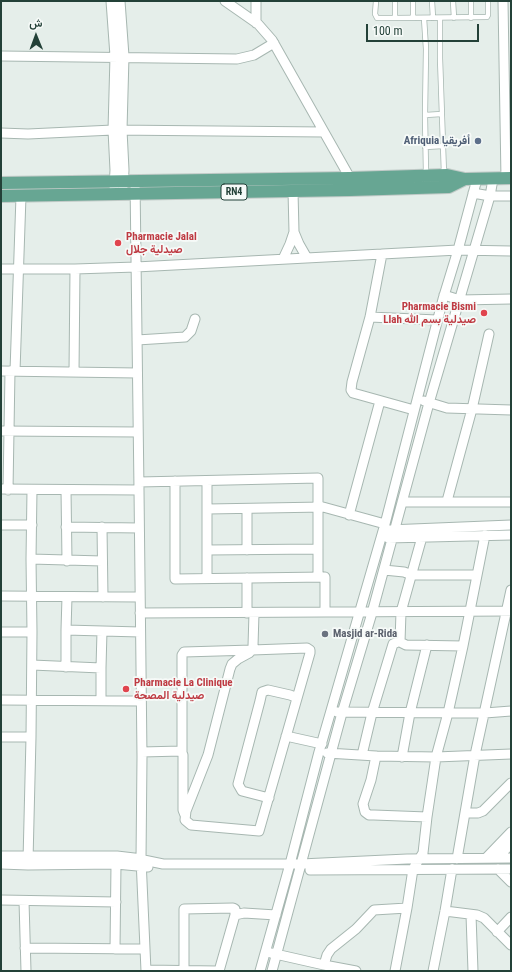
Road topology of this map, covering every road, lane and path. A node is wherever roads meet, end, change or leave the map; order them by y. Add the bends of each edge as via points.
1 (111, 1) edge
2 (120, 1) edge
3 (225, 1) edge
4 (256, 1) edge
5 (376, 1) edge
6 (395, 1) edge
7 (413, 1) edge
8 (432, 1) edge
9 (453, 1) edge
10 (470, 1) edge
11 (488, 1) edge
12 (502, 1) edge
13 (395, 18) junction
14 (413, 18) junction
15 (424, 18) junction
16 (433, 18) junction
17 (440, 18) junction
18 (454, 18) junction
19 (471, 18) junction
20 (256, 23) junction
21 (274, 44) junction
22 (1, 56) edge
23 (119, 56) junction
24 (442, 114) junction
25 (425, 115) junction
26 (118, 130) junction
27 (324, 132) junction
28 (1, 133) edge
29 (425, 146) junction
30 (443, 146) junction
31 (426, 175) junction
32 (444, 175) junction
33 (350, 178) junction
34 (509, 178) edge
35 (471, 179) junction
36 (493, 179) junction
37 (1, 183) edge
38 (122, 187) junction
39 (350, 190) junction
40 (293, 191) junction
41 (473, 193) junction
42 (135, 194) junction
43 (1, 196) edge
44 (21, 196) junction
45 (490, 196) junction
46 (511, 196) edge
47 (294, 232) junction
48 (458, 250) junction
49 (474, 250) junction
50 (511, 251) edge
51 (382, 254) junction
52 (307, 258) junction
53 (283, 259) junction
54 (136, 267) junction
55 (1, 269) edge
56 (20, 269) junction
57 (75, 269) junction
58 (444, 295) junction
59 (511, 299) edge
60 (460, 300) junction
61 (370, 317) junction
62 (195, 318) dead end
63 (437, 320) junction
64 (489, 334) dead end
65 (137, 340) junction
66 (9, 371) edge
67 (74, 372) junction
68 (137, 373) junction
69 (417, 398) junction
70 (380, 401) junction
71 (429, 403) junction
72 (472, 409) junction
73 (414, 410) junction
74 (511, 410) edge
75 (5, 431) edge
76 (138, 432) junction
77 (175, 481) junction
78 (207, 481) junction
79 (139, 486) junction
80 (5, 489) edge
81 (32, 490) junction
82 (66, 490) junction
83 (402, 502) junction
84 (447, 502) junction
85 (511, 502) edge
86 (318, 507) junction
87 (247, 508) junction
88 (208, 509) junction
89 (349, 514) junction
90 (1, 525) edge
91 (32, 525) junction
92 (511, 525) edge
93 (66, 527) junction
94 (102, 528) junction
95 (140, 528) junction
96 (383, 531) junction
97 (393, 534) junction
98 (484, 535) junction
99 (511, 535) edge
100 (422, 537) junction
101 (318, 549) junction
102 (208, 550) junction
103 (247, 550) junction
104 (31, 559) junction
105 (67, 561) junction
106 (102, 561) junction
107 (384, 570) junction
108 (412, 575) junction
109 (477, 575) junction
110 (318, 577) junction
111 (207, 578) junction
112 (247, 578) junction
113 (511, 590) edge
114 (1, 596) edge
115 (31, 597) junction
116 (67, 597) junction
117 (103, 598) junction
118 (140, 598) junction
119 (509, 611) edge
120 (325, 612) junction
121 (360, 612) junction
122 (372, 612) junction
123 (401, 612) junction
124 (470, 612) junction
125 (140, 613) junction
126 (250, 613) junction
127 (66, 630) junction
128 (102, 631) junction
129 (1, 632) edge
130 (32, 632) junction
131 (140, 632) junction
132 (400, 641) junction
133 (427, 645) junction
134 (463, 646) junction
135 (252, 650) junction
136 (32, 665) junction
137 (66, 667) junction
138 (100, 668) junction
139 (296, 699) junction
140 (1, 700) edge
141 (31, 700) junction
142 (101, 700) junction
143 (140, 700) junction
144 (511, 711) edge
145 (331, 712) junction
146 (342, 713) junction
147 (372, 713) junction
148 (410, 713) junction
149 (448, 714) junction
150 (485, 714) junction
151 (286, 736) junction
152 (1, 737) edge
153 (32, 737) junction
154 (321, 748) junction
155 (142, 752) junction
156 (182, 752) junction
157 (332, 753) junction
158 (511, 754) edge
159 (362, 755) junction
160 (475, 755) junction
161 (376, 756) junction
162 (402, 757) junction
163 (436, 757) junction
164 (511, 783) edge
165 (268, 798) junction
166 (465, 813) junction
167 (427, 816) junction
168 (186, 817) junction
169 (511, 832) edge
170 (511, 844) edge
171 (1, 856) edge
172 (498, 857) junction
173 (486, 858) junction
174 (511, 858) edge
175 (419, 859) junction
176 (457, 859) junction
177 (28, 860) junction
178 (141, 863) junction
179 (1, 864) edge
180 (116, 864) junction
181 (289, 866) junction
182 (300, 867) junction
183 (413, 869) junction
184 (452, 869) junction
185 (498, 869) junction
186 (511, 869) edge
187 (511, 882) edge
188 (1, 900) edge
189 (24, 901) junction
190 (116, 902) junction
191 (407, 908) junction
192 (445, 911) junction
193 (235, 915) junction
194 (276, 915) junction
195 (471, 915) junction
196 (511, 917) edge
197 (497, 932) junction
198 (511, 945) edge
199 (25, 948) junction
200 (115, 949) junction
201 (145, 949) junction
202 (265, 951) junction
203 (276, 954) junction
204 (324, 965) junction
205 (146, 970) edge
206 (184, 970) edge
207 (26, 971) edge
208 (218, 971) edge
209 (260, 971) edge
210 (272, 971) edge
211 (356, 971) edge
212 (395, 971) edge
213 (433, 971) edge
214 (473, 971) edge

1 - 23 street
2 - 23 street
3 - 20 street
4 - 20 street
5 - 13 lane via 377,18
6 - 13 lane
7 - 14 lane
8 - 16 lane
9 - 18 lane
10 - 19 lane
11 - 19 lane via 487,17
12 - 34 street
13 - 14 lane
14 - 15 lane
15 - 16 lane
15 - 25 lane
16 - 17 lane
17 - 18 lane
17 - 24 lane
18 - 19 lane
20 - 21 street
21 - 23 street via 254,55 237,59
21 - 27 street
22 - 23 street
23 - 26 street
24 - 25 lane
24 - 30 lane
25 - 29 lane
26 - 27 street
26 - 28 street
26 - 38 street
27 - 33 street
29 - 30 lane
29 - 31 lane
30 - 32 lane
31 - 32 main road, RN4
31 - 33 main road, RN4
32 - 35 main road, RN4
33 - 38 main road, RN4
33 - 39 street
34 - 36 main road, RN4
35 - 36 main road, RN4
35 - 39 main road, RN4 via 449,187
35 - 41 street
36 - 45 street
37 - 38 main road, RN4
38 - 42 main road, RN4
38 - 44 main road, RN4
39 - 40 main road, RN4
40 - 42 main road, RN4
40 - 47 street
41 - 45 street
41 - 48 street
42 - 54 street
43 - 44 main road, RN4
44 - 56 street
45 - 46 street
45 - 49 street
47 - 52 street
47 - 53 street
48 - 49 street
48 - 51 street
48 - 58 street
49 - 50 street
49 - 60 street
51 - 52 street
51 - 61 street
52 - 53 street
53 - 54 street
54 - 57 street
54 - 65 street
55 - 56 street
56 - 57 street
56 - 66 street
57 - 67 street
58 - 60 street
58 - 63 street
59 - 60 street
60 - 71 street
61 - 63 street
61 - 70 street via 351,390
62 - 65 street via 191,331 185,336
63 - 69 street
64 - 72 street
65 - 68 street
66 - 67 street
66 - 75 street
67 - 68 street
68 - 76 street
69 - 71 street
69 - 73 street
70 - 73 street
70 - 89 street
71 - 72 street via 447,408
71 - 83 street
72 - 74 street
72 - 84 street
73 - 96 street
75 - 76 street
75 - 80 street
76 - 79 street
77 - 78 street
77 - 79 street
77 - 111 street via 176,578
78 - 86 street via 318,478
78 - 88 street
79 - 82 street
79 - 95 street
80 - 81 street
81 - 82 street
81 - 91 street
82 - 93 street
83 - 84 street
83 - 97 street
84 - 85 street
86 - 87 street
86 - 89 street
86 - 101 street
87 - 88 street
87 - 103 street
88 - 102 street
89 - 96 street
90 - 91 street
91 - 104 street
92 - 97 street
93 - 94 street
93 - 105 street
94 - 95 street
94 - 106 street
95 - 118 street
96 - 97 street
96 - 121 street
97 - 100 street
97 - 107 street
98 - 99 street
98 - 100 street
98 - 109 street
100 - 108 street
101 - 103 street
101 - 110 street
102 - 103 street
102 - 111 street
104 - 105 street
104 - 115 street
105 - 106 street
106 - 117 street
107 - 108 street
107 - 122 street
108 - 109 street
108 - 123 street
109 - 124 street
110 - 112 street
110 - 120 street via 325,577
111 - 112 street
112 - 126 street
113 - 119 street
114 - 115 street
115 - 116 street
115 - 130 street
116 - 117 street
116 - 127 street
117 - 118 street
118 - 125 street
119 - 124 street
119 - 150 street
120 - 121 street
120 - 126 street
121 - 122 street
121 - 145 street
122 - 123 street
122 - 146 street
123 - 124 street
123 - 132 street
124 - 134 street
125 - 126 street
125 - 131 street
126 - 135 street
127 - 128 street
127 - 137 street
128 - 131 street
128 - 138 street
129 - 130 street
130 - 136 street
131 - 143 street
132 - 133 street via 404,645
132 - 147 street via 393,644
133 - 134 street
133 - 148 street
134 - 149 street
135 - 139 street via 310,650
135 - 156 street via 184,652
135 - 168 street via 232,664 230,669 208,755 186,811
136 - 137 street
136 - 141 street
137 - 138 street
138 - 142 street
139 - 151 street
139 - 165 street via 268,690 262,692 238,784 242,791
140 - 141 street
141 - 142 street
141 - 153 street
142 - 143 street
143 - 155 street
144 - 150 street
145 - 146 street
145 - 154 street
146 - 147 street
146 - 157 street
147 - 148 street
147 - 159 street
148 - 149 street
148 - 162 street
149 - 150 street
149 - 163 street
150 - 160 street
151 - 154 street
151 - 165 street
152 - 153 street
153 - 177 street
154 - 157 street
154 - 181 street
155 - 156 street
155 - 178 street
156 - 168 street via 183,810
157 - 159 street
157 - 182 street
158 - 160 street
159 - 161 street
160 - 163 street
160 - 166 street
161 - 162 street
161 - 167 street via 363,804 365,812 374,815
162 - 163 street
163 - 167 street
164 - 166 street via 483,811
165 - 168 street via 259,831 191,825 187,823
166 - 176 street
167 - 175 street via 423,853
169 - 173 street
170 - 172 street
171 - 177 street
172 - 173 street
172 - 174 street
173 - 176 street
175 - 176 street
175 - 182 street
175 - 183 street
177 - 178 street via 116,856
177 - 179 street
177 - 180 street
178 - 180 street
178 - 181 street
178 - 201 street
180 - 190 street
181 - 182 street
181 - 194 street
182 - 183 street
182 - 203 street
183 - 184 street
183 - 191 street
184 - 185 street
184 - 192 street
185 - 186 street
185 - 187 street
188 - 189 street
189 - 190 street
189 - 199 street
190 - 200 street
191 - 204 street via 374,910 356,929 330,949
191 - 212 street
192 - 195 street
192 - 213 street
193 - 194 street
193 - 206 street via 233,908 184,909
193 - 208 street
194 - 202 street
195 - 197 street via 484,918
195 - 214 street
196 - 197 street
197 - 198 street
199 - 200 street
199 - 207 street
200 - 201 street
201 - 205 street
202 - 203 street
202 - 209 street
203 - 204 street
203 - 210 street
204 - 211 street
205 - 206 street
206 - 208 street

